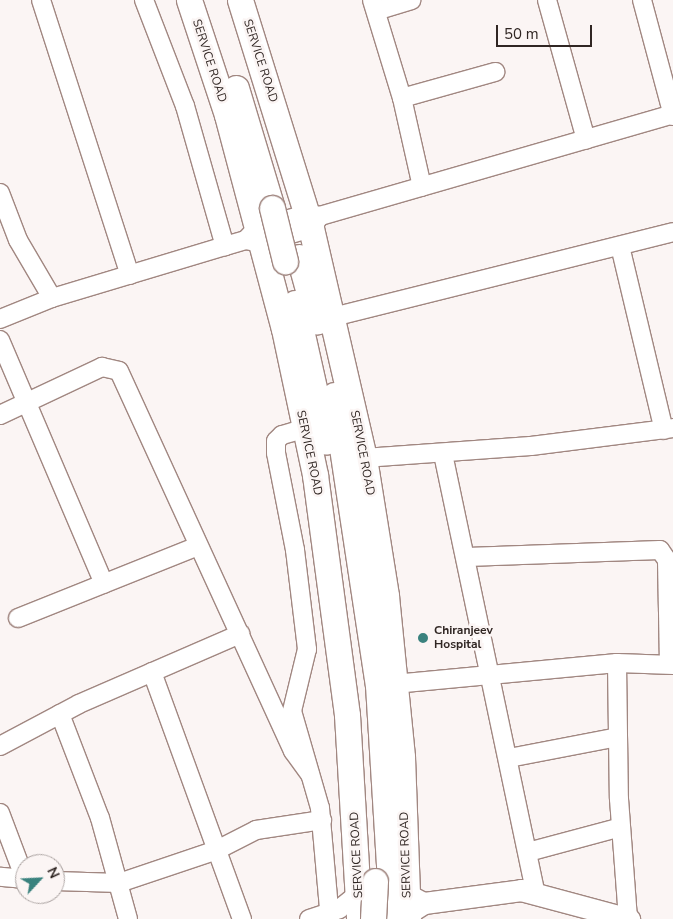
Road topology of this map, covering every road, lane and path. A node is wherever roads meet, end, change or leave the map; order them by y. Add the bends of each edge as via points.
1 (40, 0) edge
2 (144, 0) edge
3 (189, 0) edge
4 (206, 0) edge
5 (221, 0) edge
6 (240, 0) edge
7 (411, 0) edge
8 (547, 0) edge
9 (642, 0) edge
10 (374, 6) edge
11 (495, 72) dead end
12 (402, 98) junction
13 (673, 115) edge
14 (586, 140) junction
15 (422, 187) junction
16 (0, 194) edge
17 (4, 214) edge
18 (299, 214) junction
19 (673, 232) edge
20 (254, 237) junction
21 (225, 246) junction
22 (620, 246) junction
23 (130, 275) junction
24 (52, 298) junction
25 (333, 317) junction
26 (0, 319) edge
27 (0, 340) edge
28 (27, 403) junction
29 (0, 415) edge
30 (303, 429) junction
31 (668, 429) edge
32 (443, 454) junction
33 (364, 458) junction
34 (198, 546) junction
35 (467, 557) junction
36 (104, 584) junction
37 (18, 618) dead end
38 (240, 634) junction
39 (617, 663) junction
40 (671, 664) edge
41 (152, 672) junction
42 (492, 676) junction
43 (394, 684) junction
44 (60, 714) junction
45 (618, 737) junction
46 (0, 746) edge
47 (509, 758) junction
48 (310, 774) junction
49 (0, 813) edge
50 (322, 820) junction
51 (621, 827) junction
52 (217, 850) junction
53 (528, 852) junction
54 (0, 877) edge
55 (65, 880) edge
56 (120, 883) junction
57 (536, 894) junction
58 (383, 905) edge
59 (573, 912) edge
60 (330, 915) edge
61 (128, 919) edge
62 (242, 919) edge
63 (309, 919) edge
64 (628, 919) edge

1 - 23 street via 73,89
2 - 21 street via 185,106
3 - 20 highway, SERVICE ROAD via 227,115
4 - 18 highway
5 - 18 highway
6 - 18 highway, SERVICE ROAD
7 - 10 street
8 - 14 street
9 - 13 street
10 - 12 street
11 - 12 street
12 - 15 street
13 - 14 street
14 - 15 street
15 - 18 street
16 - 17 street
17 - 24 street
18 - 20 street
18 - 25 highway, SERVICE ROAD
18 - 58 highway, bridge via 292,259 345,552
19 - 22 street
20 - 21 street
20 - 30 highway, SERVICE ROAD via 284,329
21 - 23 street
22 - 25 street
22 - 31 street
23 - 24 street
24 - 26 street
25 - 33 highway, SERVICE ROAD
27 - 28 street
28 - 29 street
28 - 34 street via 102,367 119,371
28 - 36 street
30 - 48 street via 282,435 276,441 276,453 296,550 307,649 292,711
30 - 58 highway, SERVICE ROAD via 330,568 348,724
31 - 32 street
32 - 33 street
32 - 35 street
33 - 43 highway, SERVICE ROAD
34 - 36 street
34 - 38 street
35 - 40 street via 660,550 667,560
35 - 42 street
36 - 37 street
38 - 41 street
38 - 48 street via 294,751
39 - 40 street
39 - 42 street
39 - 45 street
41 - 44 street
41 - 52 street
42 - 43 street
42 - 47 street
43 - 58 highway, SERVICE ROAD
44 - 46 street
44 - 56 street
45 - 47 street
45 - 51 street
47 - 53 street
48 - 50 street
49 - 54 street via 25,880
50 - 52 street via 256,830
50 - 60 street
51 - 53 street
51 - 64 street
52 - 56 street
52 - 62 street
53 - 57 street
55 - 56 street
56 - 61 street
57 - 58 main road via 521,890
57 - 59 main road
58 - 60 street
59 - 64 main road
60 - 63 street

